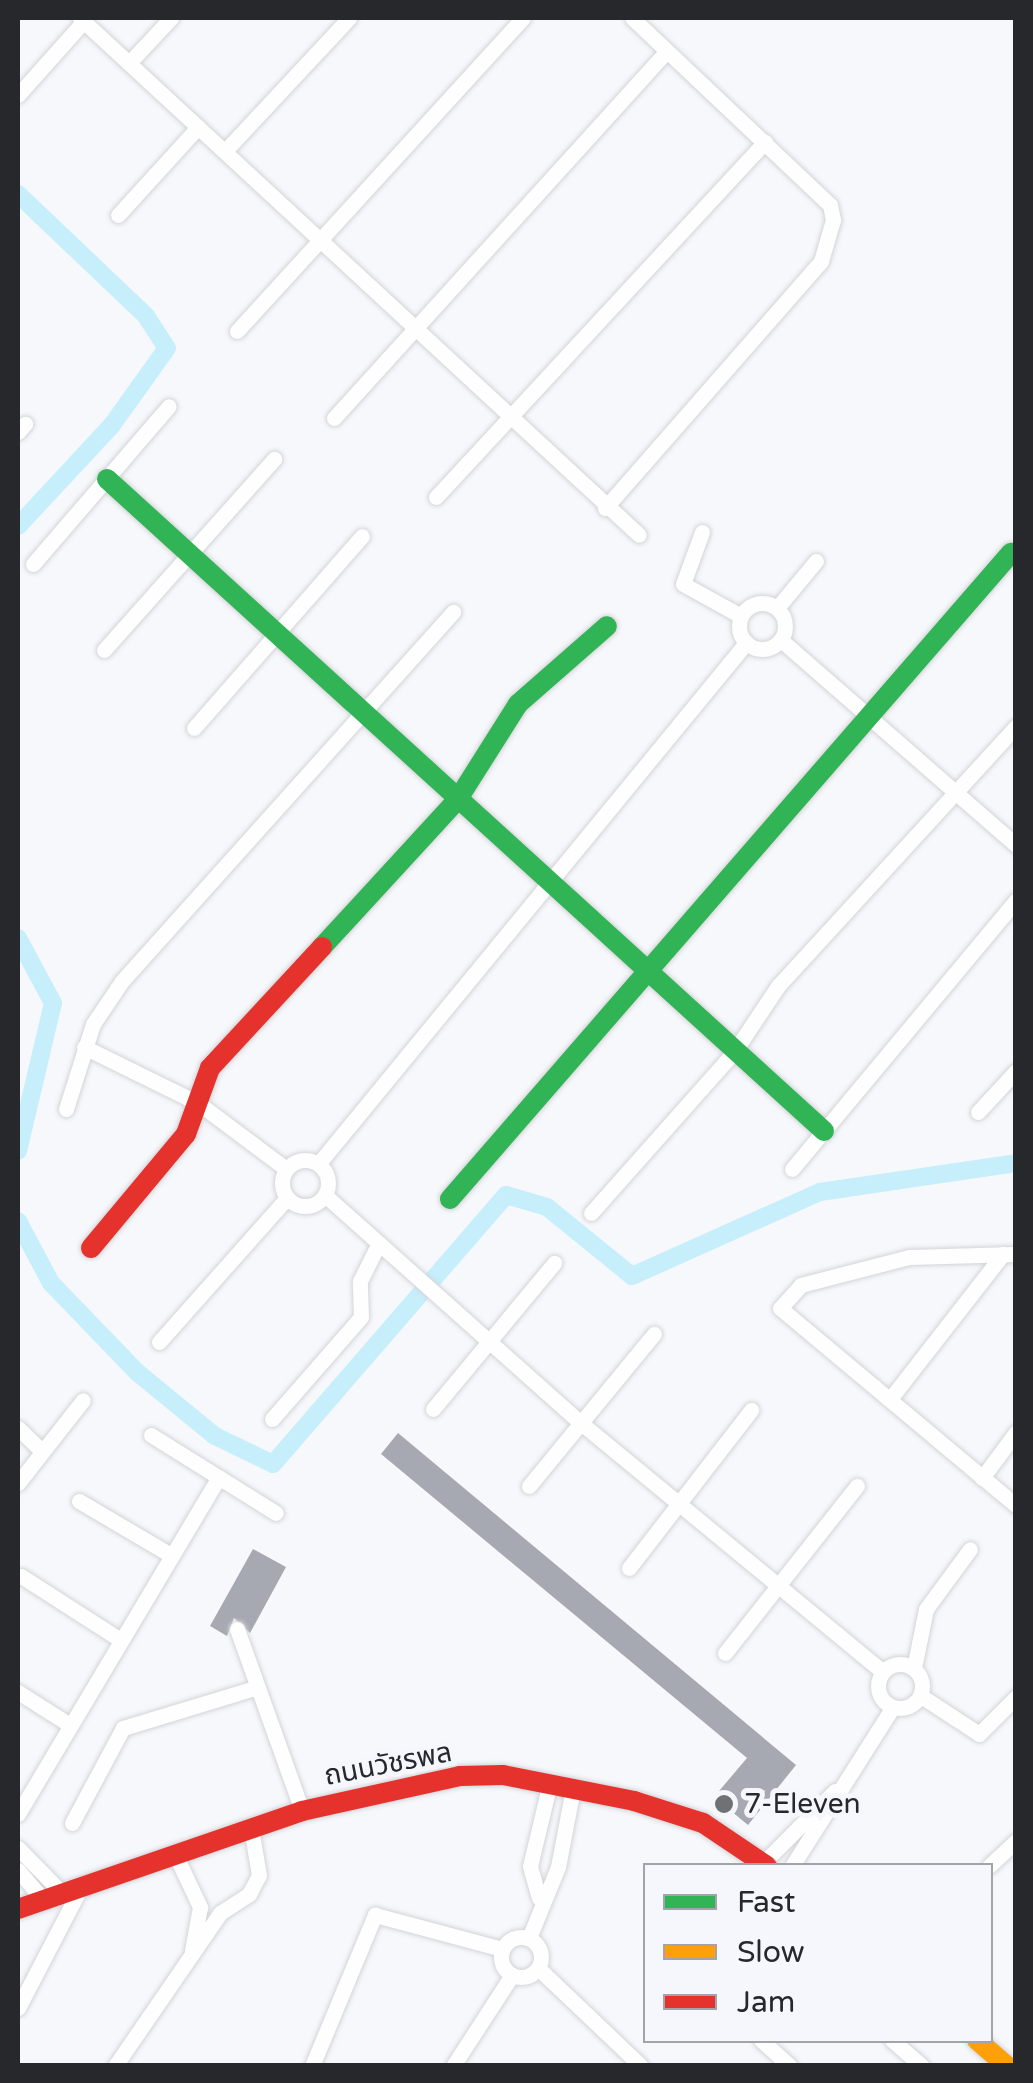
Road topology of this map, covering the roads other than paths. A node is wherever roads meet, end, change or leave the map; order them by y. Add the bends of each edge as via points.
1 (171, 18) edge
2 (349, 18) edge
3 (523, 18) edge
4 (632, 18) edge
5 (82, 20) edge
6 (666, 52) junction
7 (129, 63) junction
8 (18, 96) edge
9 (198, 127) junction
10 (765, 142) junction
11 (224, 151) junction
12 (118, 215) dead end
13 (322, 241) junction
14 (417, 329) junction
15 (237, 332) dead end
16 (169, 406) dead end
17 (512, 417) junction
18 (334, 418) dead end
19 (274, 459) dead end
20 (106, 479) junction
21 (436, 497) dead end
22 (604, 508) junction
23 (702, 532) dead end
24 (639, 535) dead end
25 (362, 536) dead end
26 (1010, 553) dead end
27 (191, 554) junction
28 (816, 561) dead end
29 (33, 564) dead end
30 (777, 608) junction
31 (453, 612) dead end
32 (741, 616) junction
33 (606, 626) dead end
34 (277, 634) junction
35 (781, 640) junction
36 (746, 643) junction
37 (104, 650) dead end
38 (865, 711) junction
39 (366, 713) junction
40 (1016, 726) edge
41 (194, 728) dead end
42 (955, 793) junction
43 (458, 799) junction
44 (1016, 845) edge
45 (553, 887) junction
46 (1016, 900) edge
47 (648, 977) junction
48 (84, 1047) junction
49 (734, 1052) junction
50 (1016, 1071) edge
51 (198, 1103) junction
52 (66, 1109) dead end
53 (978, 1112) dead end
54 (824, 1132) junction
55 (319, 1163) junction
56 (286, 1168) junction
57 (792, 1169) dead end
58 (327, 1197) junction
59 (287, 1198) junction
60 (450, 1199) dead end
61 (591, 1213) dead end
62 (380, 1243) junction
63 (91, 1248) dead end
64 (1009, 1254) edge
65 (554, 1263) dead end
66 (654, 1334) dead end
67 (489, 1340) junction
68 (159, 1342) dead end
69 (890, 1399) junction
70 (83, 1400) dead end
71 (433, 1409) dead end
72 (751, 1410) dead end
73 (272, 1419) dead end
74 (581, 1423) junction
75 (18, 1428) edge
76 (1016, 1432) edge
77 (151, 1435) dead end
78 (40, 1450) junction
79 (219, 1477) junction
80 (982, 1478) junction
81 (18, 1484) edge
82 (529, 1486) dead end
83 (858, 1486) dead end
84 (79, 1501) dead end
85 (678, 1504) junction
86 (1016, 1505) edge
87 (276, 1513) dead end
88 (970, 1549) dead end
89 (169, 1554) junction
90 (630, 1568) dead end
91 (21, 1576) dead end
92 (778, 1585) junction
93 (237, 1629) dead end
94 (118, 1638) junction
95 (725, 1653) dead end
96 (914, 1668) junction
97 (882, 1671) junction
98 (255, 1688) junction
99 (18, 1692) edge
100 (921, 1696) junction
101 (1016, 1698) edge
102 (893, 1706) junction
103 (70, 1725) junction
104 (550, 1783) junction
105 (573, 1788) junction
106 (835, 1790) junction
107 (302, 1811) junction
108 (18, 1813) edge
109 (72, 1823) dead end
110 (251, 1828) junction
111 (1016, 1841) edge
112 (18, 1848) edge
113 (175, 1854) junction
114 (763, 1863) edge
115 (766, 1863) edge
116 (794, 1863) edge
117 (993, 1863) edge
118 (18, 1870) edge
119 (62, 1894) junction
120 (539, 1898) junction
121 (200, 1906) junction
122 (18, 1909) edge
123 (220, 1913) junction
124 (529, 1938) junction
125 (502, 1949) junction
126 (192, 1950) junction
127 (538, 1968) junction
128 (512, 1975) junction
129 (18, 2008) edge
130 (765, 2043) edge
131 (895, 2043) edge
132 (980, 2043) edge
133 (787, 2065) edge
134 (114, 2066) edge
135 (312, 2066) edge
136 (452, 2066) edge
137 (641, 2066) edge
138 (922, 2066) edge
139 (1007, 2066) edge

1 - 7 street
2 - 11 street
3 - 13 street
4 - 6 street
5 - 7 street
5 - 8 street
6 - 10 street
6 - 14 street
7 - 9 street
9 - 11 street
9 - 12 street
10 - 17 street
10 - 22 street via 830,205 831,240
11 - 13 street
13 - 14 street
13 - 15 street
14 - 17 street
14 - 18 street
16 - 20 street
17 - 21 street
17 - 22 street
19 - 27 street
20 - 27 street
20 - 29 street
22 - 24 street
23 - 32 street via 684,584
25 - 34 street
26 - 38 street
27 - 34 street
27 - 37 street
28 - 30 street
30 - 32 street via 757,603
30 - 35 street
31 - 39 street
32 - 36 street
33 - 43 street via 518,704
34 - 39 street
34 - 41 street
35 - 36 street via 764,650
35 - 38 street
36 - 45 street via 634,770
38 - 42 street
38 - 47 street
39 - 43 street
39 - 48 street via 122,980
40 - 42 street
42 - 44 street
42 - 49 street via 778,986
43 - 45 street
43 - 51 street via 210,1068
45 - 47 street
45 - 55 street
46 - 54 street
47 - 49 street
47 - 60 street
48 - 51 street
48 - 52 street
49 - 54 street
49 - 61 street
50 - 53 street
51 - 56 street
51 - 63 street via 186,1134
54 - 57 street
55 - 56 street via 301,1158
55 - 58 street
56 - 59 street
58 - 59 street via 299,1205
58 - 62 street
59 - 68 street
62 - 67 street
62 - 73 street via 360,1281 361,1317
64 - 69 street
64 - 69 street via 909,1257 784,1294 780,1308 791,1324
65 - 67 street
66 - 74 street
67 - 71 street
67 - 74 street
69 - 80 street
70 - 78 street
72 - 85 street
74 - 82 street
74 - 85 street
75 - 78 street
76 - 80 street
77 - 79 street
78 - 81 street
79 - 87 street
79 - 89 street
80 - 86 street
83 - 92 street
84 - 89 street
85 - 90 street
85 - 92 street
88 - 96 street via 926,1609
89 - 94 street
91 - 94 street
92 - 95 street
92 - 97 street
93 - 98 street
94 - 103 street
96 - 97 street
96 - 100 street
97 - 102 street via 877,1686
98 - 107 street
98 - 109 street via 122,1728
99 - 103 street
100 - 101 street via 979,1734
100 - 102 street
102 - 106 street
103 - 108 street
104 - 105 street, ถนนวัชรพล
104 - 107 street, ถนนวัชรพล via 460,1776
104 - 120 street via 530,1866
105 - 114 street, ถนนวัชรพล via 703,1824
105 - 120 street via 558,1868
106 - 115 street
106 - 116 street
107 - 110 street, ถนนวัชรพล
110 - 113 street, ถนนวัชรพล
110 - 123 street via 259,1875
111 - 117 street
112 - 119 street
113 - 119 street, ถนนวัชรพล
113 - 121 street
118 - 119 street
119 - 122 street, ถนนวัชรพล
119 - 129 street
120 - 124 street
121 - 123 street
121 - 126 street
123 - 126 street via 204,1947
124 - 125 street
124 - 127 street via 540,1951
125 - 128 street
125 - 135 street via 374,1915
126 - 134 street
127 - 128 street
127 - 137 street
128 - 136 street
130 - 133 street
131 - 138 street
132 - 139 street

